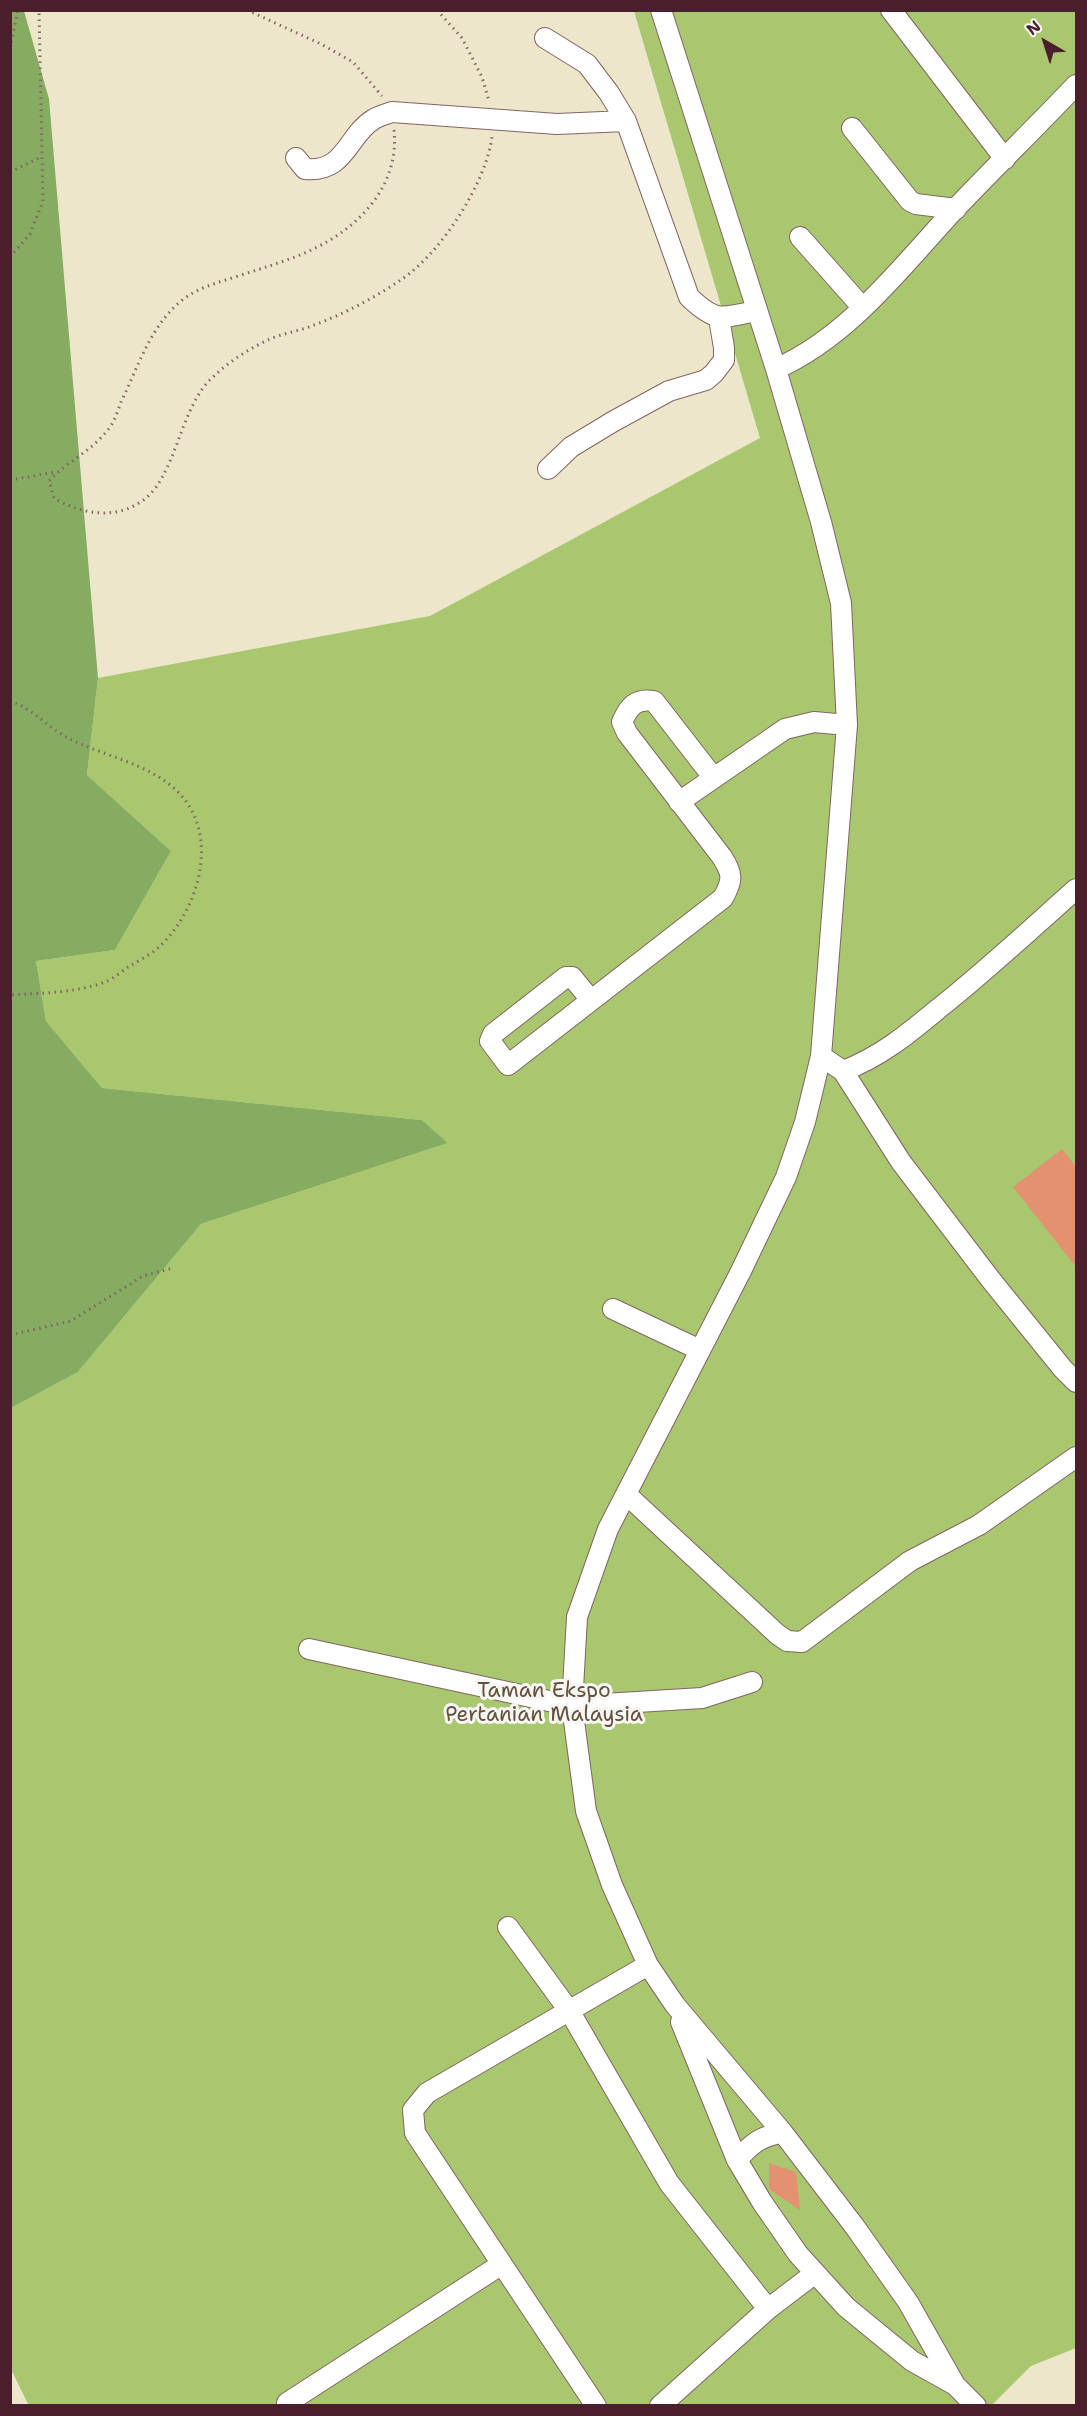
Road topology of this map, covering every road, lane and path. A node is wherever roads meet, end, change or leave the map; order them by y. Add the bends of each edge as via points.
1 (18, 10) edge
2 (39, 10) edge
3 (247, 10) edge
4 (437, 10) edge
5 (661, 10) edge
6 (896, 12) edge
7 (545, 38) dead end
8 (10, 48) edge
9 (1077, 85) edge
10 (392, 112) junction
11 (495, 119) junction
12 (626, 121) junction
13 (852, 128) dead end
14 (42, 156) junction
15 (296, 158) dead end
16 (1005, 159) junction
17 (10, 172) edge
18 (956, 209) junction
19 (800, 237) dead end
20 (10, 257) edge
21 (862, 307) junction
22 (756, 311) junction
23 (719, 318) junction
24 (776, 369) junction
25 (548, 468) dead end
26 (58, 471) junction
27 (10, 480) edge
28 (10, 701) edge
29 (847, 725) junction
30 (713, 777) junction
31 (679, 802) junction
32 (1077, 889) edge
33 (10, 995) edge
34 (591, 1000) junction
35 (821, 1056) junction
36 (843, 1071) junction
37 (173, 1268) dead end
38 (613, 1309) dead end
39 (10, 1335) edge
40 (700, 1350) junction
41 (1077, 1382) edge
42 (1077, 1456) edge
43 (626, 1494) junction
44 (309, 1649) dead end
45 (752, 1682) dead end
46 (572, 1706) junction
47 (508, 1927) dead end
48 (648, 1965) junction
49 (675, 2005) junction
50 (570, 2012) junction
51 (783, 2133) junction
52 (737, 2160) junction
53 (502, 2264) junction
54 (814, 2274) junction
55 (768, 2309) junction
56 (955, 2385) junction
57 (287, 2403) dead end
58 (596, 2406) edge
59 (660, 2406) edge
60 (976, 2406) edge

1 - 8 path
2 - 14 path
3 - 10 path via 353,62
4 - 11 path via 462,38 482,77
5 - 22 street
6 - 16 street
7 - 12 street via 587,64
9 - 16 street
10 - 11 street
10 - 15 street via 373,120 333,164 305,170
10 - 26 path via 395,143 390,172 380,194 365,212 340,235 310,252 204,287 182,301 156,328 110,427 86,453
11 - 12 street via 557,124
11 - 26 path via 491,148 481,174 462,213 428,257 403,279 355,306 315,325 271,338 230,361 207,381 188,412 164,474 140,503 120,512 71,508 54,498 49,481
12 - 23 street via 689,297 703,311
13 - 18 street via 910,201
14 - 17 path
14 - 20 path via 43,201 30,234
16 - 18 street
18 - 21 street
19 - 21 street
21 - 24 street via 819,346
22 - 23 street
22 - 24 street
23 - 25 street via 724,360 714,373 706,380 669,391 614,421 571,447
24 - 29 street via 821,522 840,603
26 - 27 path
28 - 33 path via 70,740 159,776 179,794 195,819 202,842 200,872 192,899 177,928 158,948 107,981 68,991
29 - 30 street via 814,722 785,729
29 - 35 street
30 - 31 street
30 - 31 street via 654,700 643,699 633,704 622,722 627,733
31 - 34 street via 730,868 732,884 723,898
32 - 36 street via 893,1046
34 - 34 street via 508,1065 490,1037 566,977 572,977
35 - 36 street
35 - 40 street via 786,1177
36 - 41 street via 909,1172 991,1280
37 - 39 path via 143,1276 71,1321
38 - 40 street
40 - 43 street
42 - 43 street via 979,1525 910,1561 802,1641 787,1641 777,1634
43 - 46 street via 608,1529 577,1617
44 - 46 street
45 - 46 street via 702,1698
46 - 48 street via 586,1810 612,1885
47 - 50 street
48 - 49 street
48 - 50 street
49 - 51 street
49 - 52 street
50 - 53 street via 427,2093 413,2110 415,2133
50 - 55 street via 669,2183
51 - 52 street via 757,2140
51 - 56 street via 908,2302
52 - 54 street via 778,2227
53 - 57 street
53 - 58 street
54 - 55 street
54 - 56 street via 846,2307 912,2361
55 - 59 street
56 - 60 street

